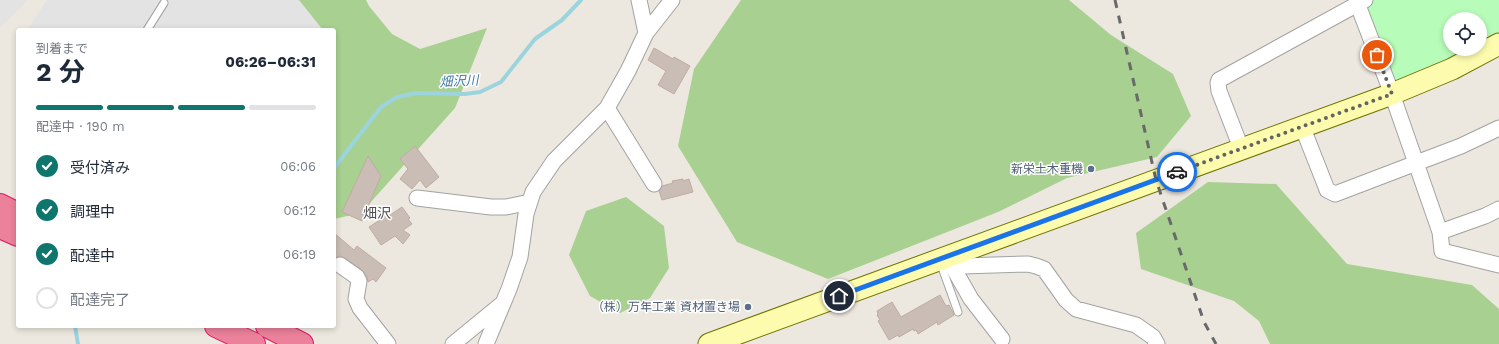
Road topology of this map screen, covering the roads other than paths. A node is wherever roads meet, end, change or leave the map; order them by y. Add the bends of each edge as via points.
1 (639, 0) edge
2 (672, 0) edge
3 (1359, 1) edge
4 (164, 3) dead end
5 (148, 28) edge
6 (646, 33) junction
7 (1499, 44) edge
8 (1392, 94) junction
9 (607, 108) junction
10 (1302, 126) junction
11 (1499, 128) edge
12 (1241, 148) junction
13 (1415, 163) junction
14 (654, 184) dead end
15 (417, 198) dead end
16 (530, 202) junction
17 (0, 205) edge
18 (1499, 209) edge
19 (16, 213) edge
20 (0, 227) edge
21 (1440, 232) junction
22 (16, 234) edge
23 (946, 257) junction
24 (1499, 264) edge
25 (340, 265) dead end
26 (504, 301) junction
27 (958, 312) dead end
28 (220, 328) edge
29 (271, 328) edge
30 (1002, 339) dead end
31 (254, 344) edge
32 (302, 344) edge
33 (388, 344) edge
34 (453, 344) edge
35 (486, 344) edge
36 (709, 344) edge
37 (1157, 344) edge

1 - 6 street
2 - 6 street
3 - 8 street
3 - 12 street via 1219,80 1219,90
4 - 5 lane
6 - 9 street
7 - 8 street via 1452,69
8 - 10 street
8 - 13 street
9 - 14 street
9 - 16 street via 554,161 533,192
10 - 12 street
10 - 13 street via 1326,187 1335,194
11 - 13 street
12 - 23 street
13 - 21 street
15 - 16 street via 491,207
16 - 26 street via 520,257
17 - 19 highway
18 - 21 street
20 - 22 highway
21 - 24 street via 1442,251
23 - 27 lane
23 - 30 street via 971,299
23 - 36 street
23 - 37 street via 963,266 1028,264 1044,269 1066,300 1076,309 1136,325 1153,337
25 - 33 street via 357,277 359,281 356,299 360,308
26 - 34 street
26 - 35 street
28 - 31 highway
29 - 32 highway

